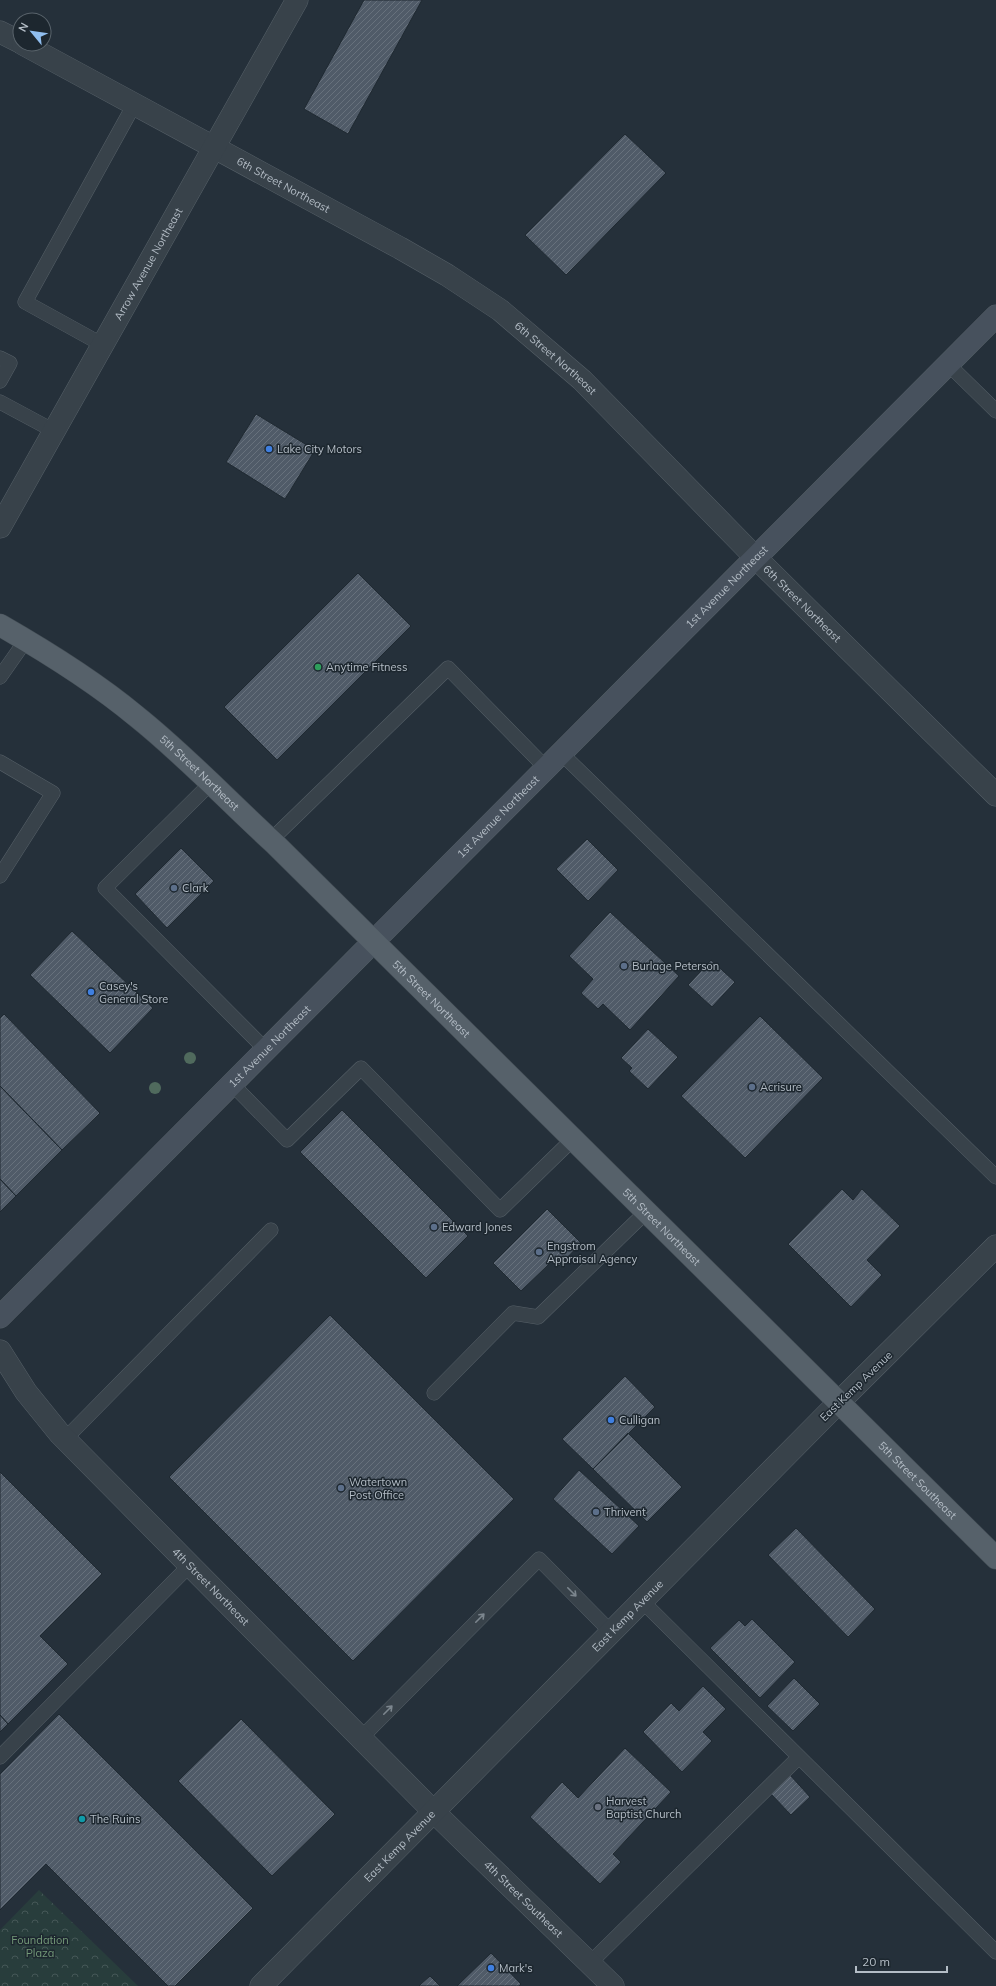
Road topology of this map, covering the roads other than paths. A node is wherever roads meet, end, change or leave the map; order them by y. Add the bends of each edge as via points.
1 (297, 0) edge
2 (0, 32) edge
3 (12, 38) edge
4 (38, 52) edge
5 (135, 103) junction
6 (215, 146) junction
7 (996, 316) edge
8 (103, 345) junction
9 (0, 358) edge
10 (948, 364) junction
11 (0, 380) edge
12 (0, 402) edge
13 (996, 411) edge
14 (54, 431) junction
15 (0, 527) edge
16 (756, 557) junction
17 (0, 625) edge
18 (26, 640) junction
19 (0, 677) edge
20 (561, 753) junction
21 (0, 762) edge
22 (546, 768) junction
23 (211, 782) junction
24 (996, 795) edge
25 (271, 840) junction
26 (0, 876) edge
27 (373, 942) junction
28 (266, 1050) junction
29 (232, 1084) junction
30 (573, 1139) junction
31 (996, 1177) edge
32 (646, 1212) junction
33 (271, 1230) dead end
34 (996, 1246) edge
35 (0, 1317) edge
36 (0, 1351) edge
37 (434, 1393) dead end
38 (839, 1402) junction
39 (65, 1439) junction
40 (996, 1558) edge
41 (190, 1565) junction
42 (642, 1601) junction
43 (611, 1632) junction
44 (361, 1738) junction
45 (0, 1757) edge
46 (799, 1757) junction
47 (434, 1812) junction
48 (996, 1952) edge
49 (590, 1963) junction
50 (261, 1986) edge
51 (613, 1986) edge

1 - 6 street, Arrow Avenue Northeast
2 - 3 street
4 - 5 street, 6th Street Northeast
5 - 6 street, 6th Street Northeast
5 - 8 lane via 25,302
6 - 8 street, Arrow Avenue Northeast
6 - 16 street, 6th Street Northeast via 447,275 500,310 582,380
7 - 10 main road, 1st Avenue Northeast
8 - 14 street, Arrow Avenue Northeast
9 - 11 lane via 10,363
10 - 13 lane
10 - 16 main road, 1st Avenue Northeast
12 - 14 lane
14 - 15 street, Arrow Avenue Northeast
16 - 20 main road, 1st Avenue Northeast
16 - 24 street, 6th Street Northeast
17 - 18 main road, 5th Street Northeast
18 - 19 lane
18 - 23 main road, 5th Street Northeast via 89,680 136,715
20 - 22 main road, 1st Avenue Northeast
20 - 31 lane
21 - 26 lane via 53,793
22 - 25 lane via 448,668
22 - 27 main road, 1st Avenue Northeast
23 - 25 main road, 5th Street Northeast
23 - 28 lane via 105,888
25 - 27 main road, 5th Street Northeast
27 - 28 main road, 1st Avenue Northeast
27 - 30 main road, 5th Street Northeast
28 - 29 main road, 1st Avenue Northeast
29 - 30 lane via 287,1140 361,1068 500,1210
29 - 35 main road, 1st Avenue Northeast
30 - 32 main road, 5th Street Northeast
32 - 37 lane via 538,1317 513,1313
32 - 38 main road, 5th Street Northeast
33 - 39 lane
34 - 38 street, East Kemp Avenue
36 - 39 street, 4th Street Northeast via 26,1392
38 - 40 main road, 5th Street Southeast
38 - 42 street, East Kemp Avenue
39 - 41 street, 4th Street Northeast
41 - 44 street, 4th Street Northeast
41 - 45 lane
42 - 43 street, East Kemp Avenue
42 - 46 lane
44 -> 43 lane via 539,1559
43 - 47 street, East Kemp Avenue
44 - 47 street, 4th Street Northeast
46 - 48 lane
46 - 49 lane
47 - 49 street, 4th Street Southeast
47 - 50 street, East Kemp Avenue
49 - 51 street, 4th Street Southeast

